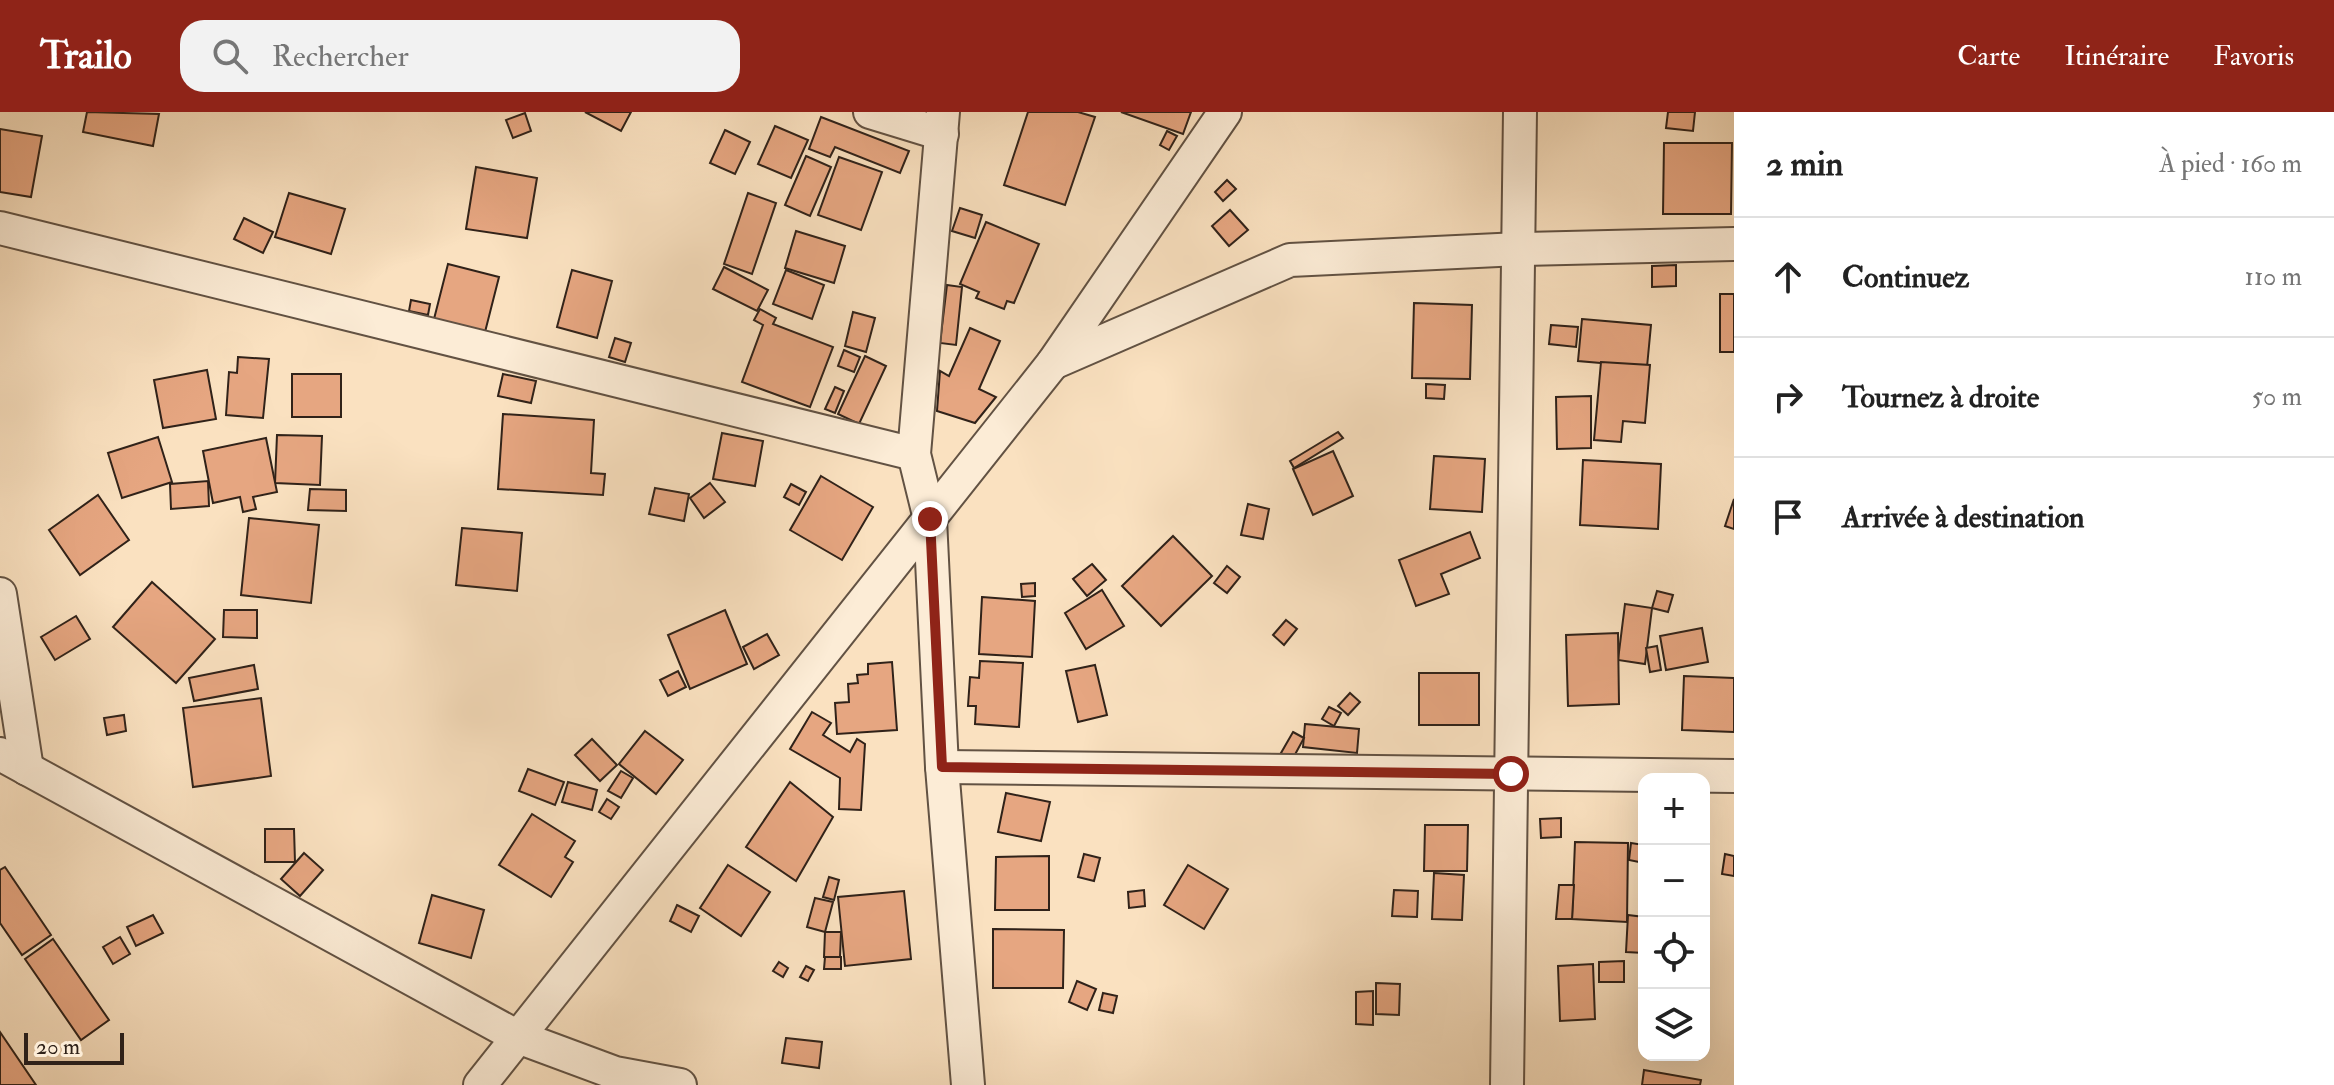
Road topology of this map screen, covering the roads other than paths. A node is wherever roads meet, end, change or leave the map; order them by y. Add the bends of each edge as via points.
1 (870, 112) edge
2 (1225, 112) edge
3 (1520, 112) edge
4 (942, 123) edge
5 (0, 228) edge
6 (1734, 244) edge
7 (1519, 249) junction
8 (1053, 363) junction
9 (914, 454) junction
10 (930, 519) junction
11 (0, 594) edge
12 (14, 761) edge
13 (942, 767) junction
14 (1511, 774) junction
15 (1734, 776) edge
16 (518, 1037) junction
17 (613, 1079) edge
18 (480, 1085) edge
19 (680, 1085) edge
20 (968, 1085) edge
21 (1507, 1085) edge

1 - 4 street
2 - 8 street
3 - 7 street
4 - 9 street
5 - 9 street
6 - 7 street
7 - 8 street via 1290,260
7 - 14 street
8 - 10 street
9 - 10 street
10 - 13 street
10 - 16 street
11 - 12 street
12 - 16 street
13 - 14 street
13 - 20 street
14 - 15 street
14 - 21 street
16 - 17 street
16 - 18 street
17 - 19 street

